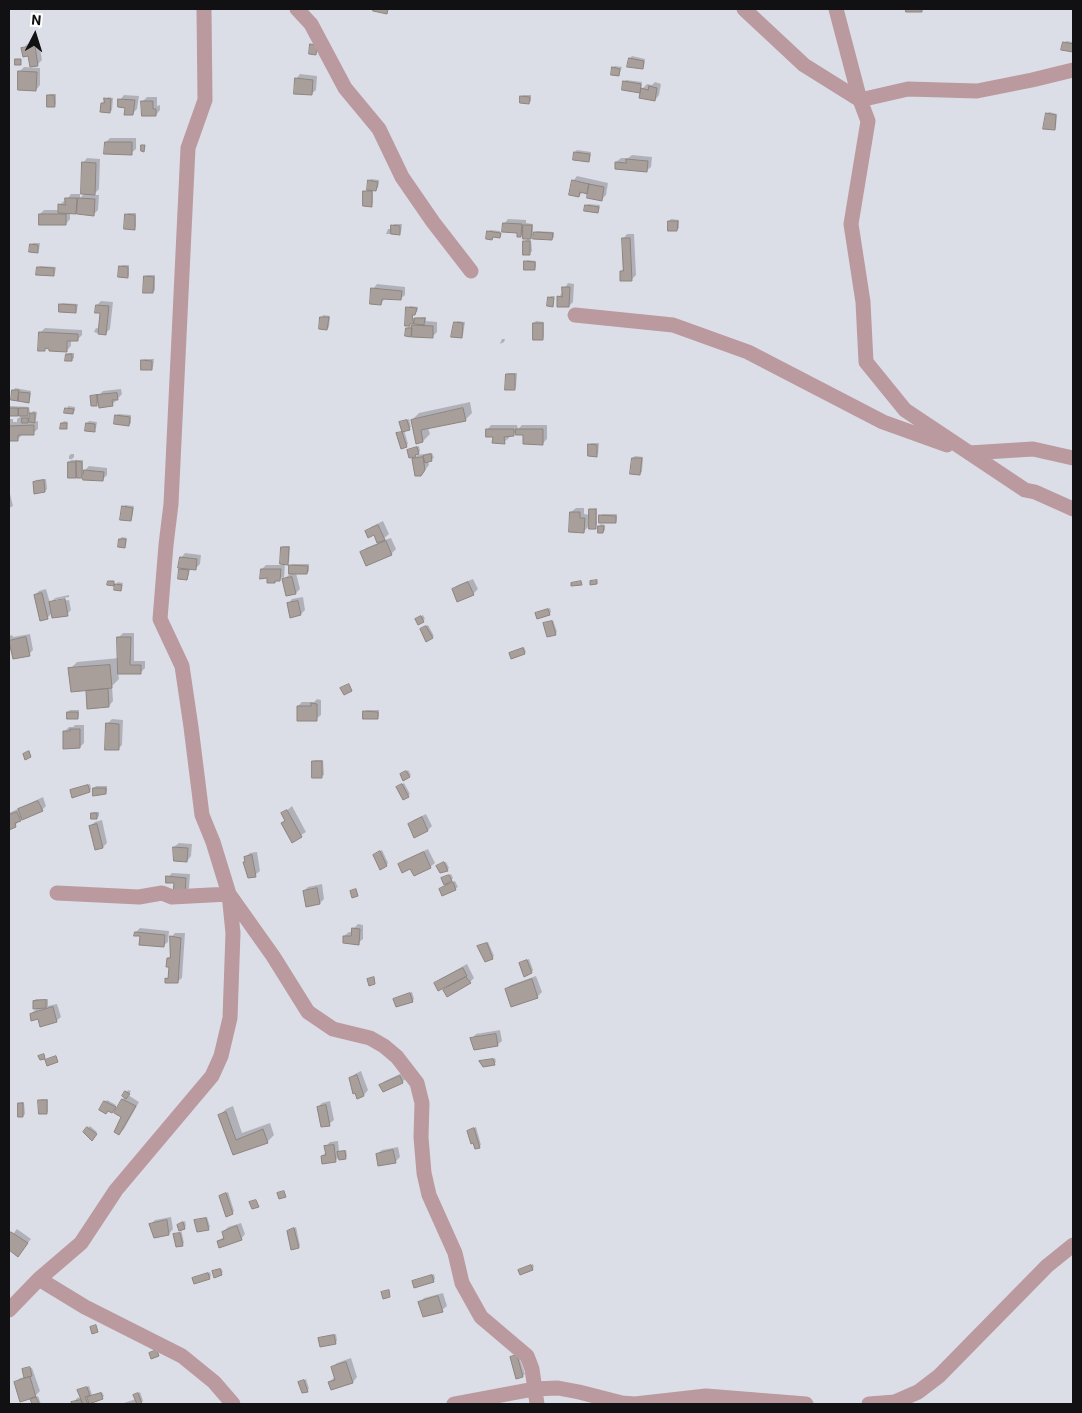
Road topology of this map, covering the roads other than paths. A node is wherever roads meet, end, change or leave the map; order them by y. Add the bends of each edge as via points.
1 (204, 9) edge
2 (297, 9) edge
3 (744, 9) edge
4 (836, 9) edge
5 (1073, 70) edge
6 (860, 100) junction
7 (470, 271) dead end
8 (575, 314) dead end
9 (970, 454) junction
10 (1073, 458) edge
11 (1073, 509) edge
12 (57, 893) dead end
13 (229, 894) junction
14 (1073, 1245) edge
15 (39, 1279) junction
16 (9, 1310) edge
17 (706, 1396) junction
18 (536, 1397) edge
19 (233, 1404) edge
20 (454, 1404) edge
21 (727, 1404) edge
22 (806, 1404) edge
23 (868, 1404) edge

1 - 13 street via 205,100 188,148 171,504 160,619 182,666 202,815
2 - 7 street via 311,24 345,88 379,129 402,177
3 - 6 street via 804,65
4 - 6 street
5 - 6 street via 977,90 908,89
6 - 9 street via 868,121 850,224 864,302 866,362 906,410
8 - 9 street via 673,325 748,352 883,422
9 - 10 street via 1033,449
9 - 11 street via 1025,490
12 - 13 street via 139,897
13 - 15 street via 233,933 230,1018 221,1056 212,1076 116,1190 80,1243
13 - 18 street via 308,1012 333,1029 370,1038 384,1046 418,1083 422,1103 424,1173 429,1195 455,1253 462,1283 481,1317 527,1356
14 - 23 street via 1047,1266 939,1376 918,1392 895,1402
15 - 16 street
15 - 19 street via 85,1307 182,1356 214,1382
17 - 18 street via 622,1404 558,1388
17 - 21 street
17 - 22 street
18 - 20 street

